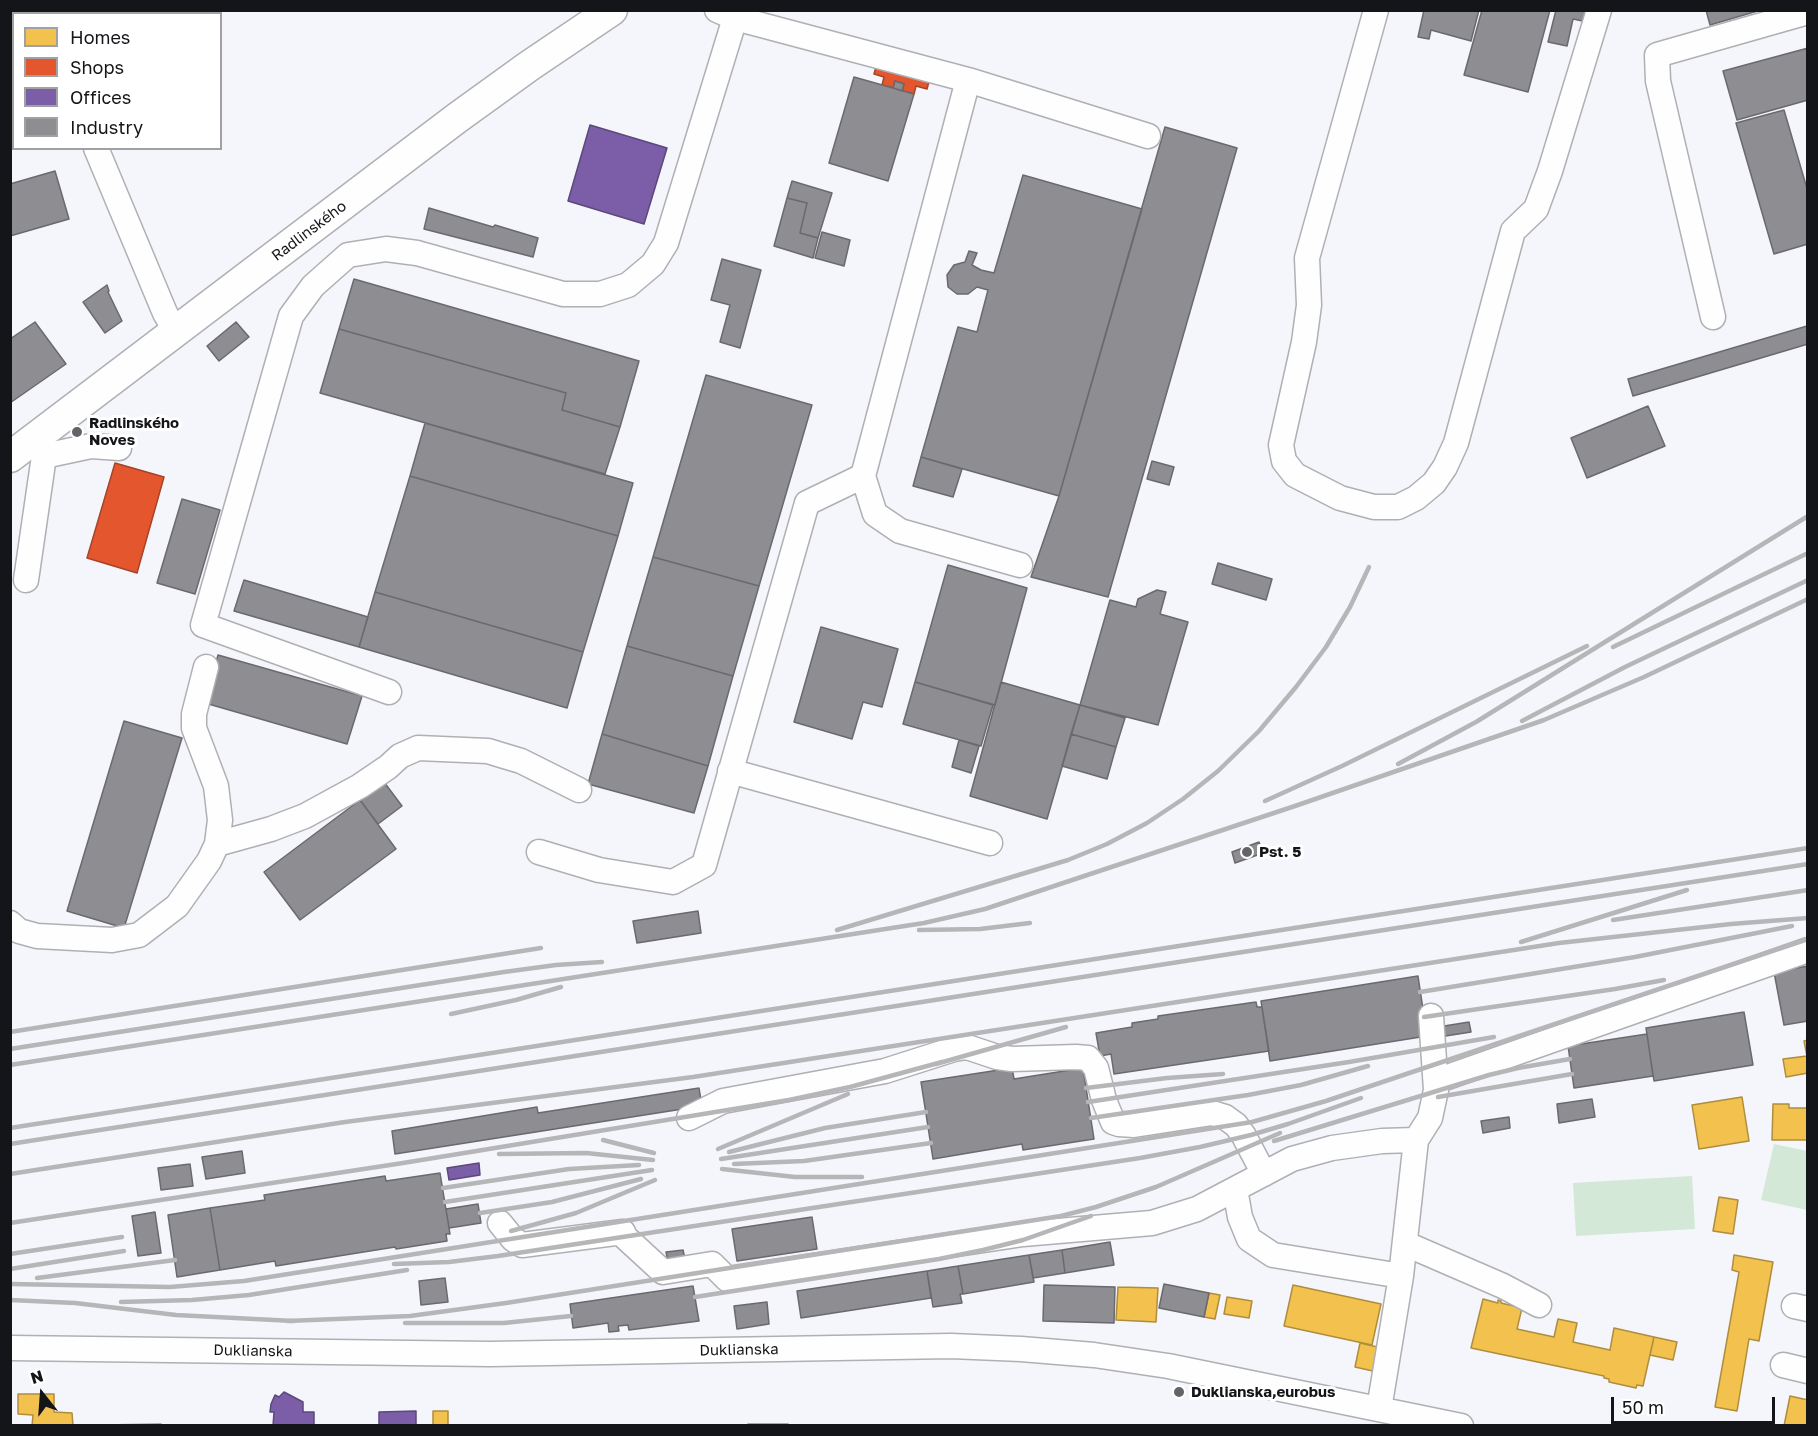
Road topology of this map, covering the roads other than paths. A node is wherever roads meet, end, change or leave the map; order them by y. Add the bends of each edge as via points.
1 (612, 10) edge
2 (1376, 10) edge
3 (1599, 10) edge
4 (1808, 12) edge
5 (726, 14) edge
6 (968, 80) junction
7 (1149, 136) dead end
8 (97, 150) edge
9 (1713, 317) dead end
10 (176, 332) junction
11 (39, 447) junction
12 (118, 448) dead end
13 (10, 457) edge
14 (862, 476) junction
15 (1020, 565) dead end
16 (26, 580) dead end
17 (206, 667) dead end
18 (389, 692) dead end
19 (730, 771) junction
20 (579, 790) dead end
21 (990, 843) dead end
22 (216, 844) junction
23 (539, 852) dead end
24 (10, 923) edge
25 (1808, 950) edge
26 (1431, 1016) dead end
27 (1436, 1081) junction
28 (689, 1118) dead end
29 (1416, 1140) junction
30 (1264, 1174) junction
31 (1235, 1189) junction
32 (500, 1223) dead end
33 (1406, 1244) junction
34 (1401, 1276) junction
35 (1539, 1305) dead end
36 (10, 1348) edge
37 (1783, 1365) dead end
38 (1808, 1371) edge
39 (1379, 1408) junction
40 (1461, 1425) edge

1 - 10 main road, Radlinského via 457,118
2 - 3 street via 1307,258 1309,305 1304,342 1281,445 1284,461 1295,475 1341,498 1374,507 1398,507 1416,498 1434,483 1456,443 1513,231 1536,209
4 - 9 street via 1657,55 1658,81
5 - 6 street
5 - 18 street via 666,243 653,264 628,285 600,294 563,294 417,253 386,249 348,255 313,285 291,316 203,626
6 - 7 street
6 - 14 street
8 - 10 street
10 - 11 main road, Radlinského
11 - 12 street
11 - 13 main road, Radlinského
11 - 16 street
14 - 15 street via 875,514 900,531
14 - 19 street via 807,503
17 - 22 street via 194,728 216,786 220,820
19 - 21 street
19 - 23 street via 704,865 672,882 599,870
20 - 22 street via 501,754 418,748 305,816
22 - 24 street via 209,861 177,906 139,935 112,940 37,936 19,931
25 - 27 street
26 - 27 street
27 - 29 street via 1430,1118
28 - 30 street via 723,1101 885,1071 954,1049 967,1047 1012,1059 1076,1056 1088,1058 1096,1068 1113,1122 1134,1125 1212,1113 1225,1117 1240,1131
29 - 30 street via 1332,1148 1292,1160
29 - 33 street
30 - 31 street
31 - 32 street via 1197,1209 1152,1223 1033,1233 727,1279 712,1264 663,1272 622,1232 522,1245
31 - 34 street via 1249,1239 1273,1255
33 - 34 street
33 - 35 street
34 - 39 street
36 - 39 street, Duklianska via 490,1354 951,1346 1021,1349 1125,1359
37 - 38 street
39 - 40 street, Duklianska

